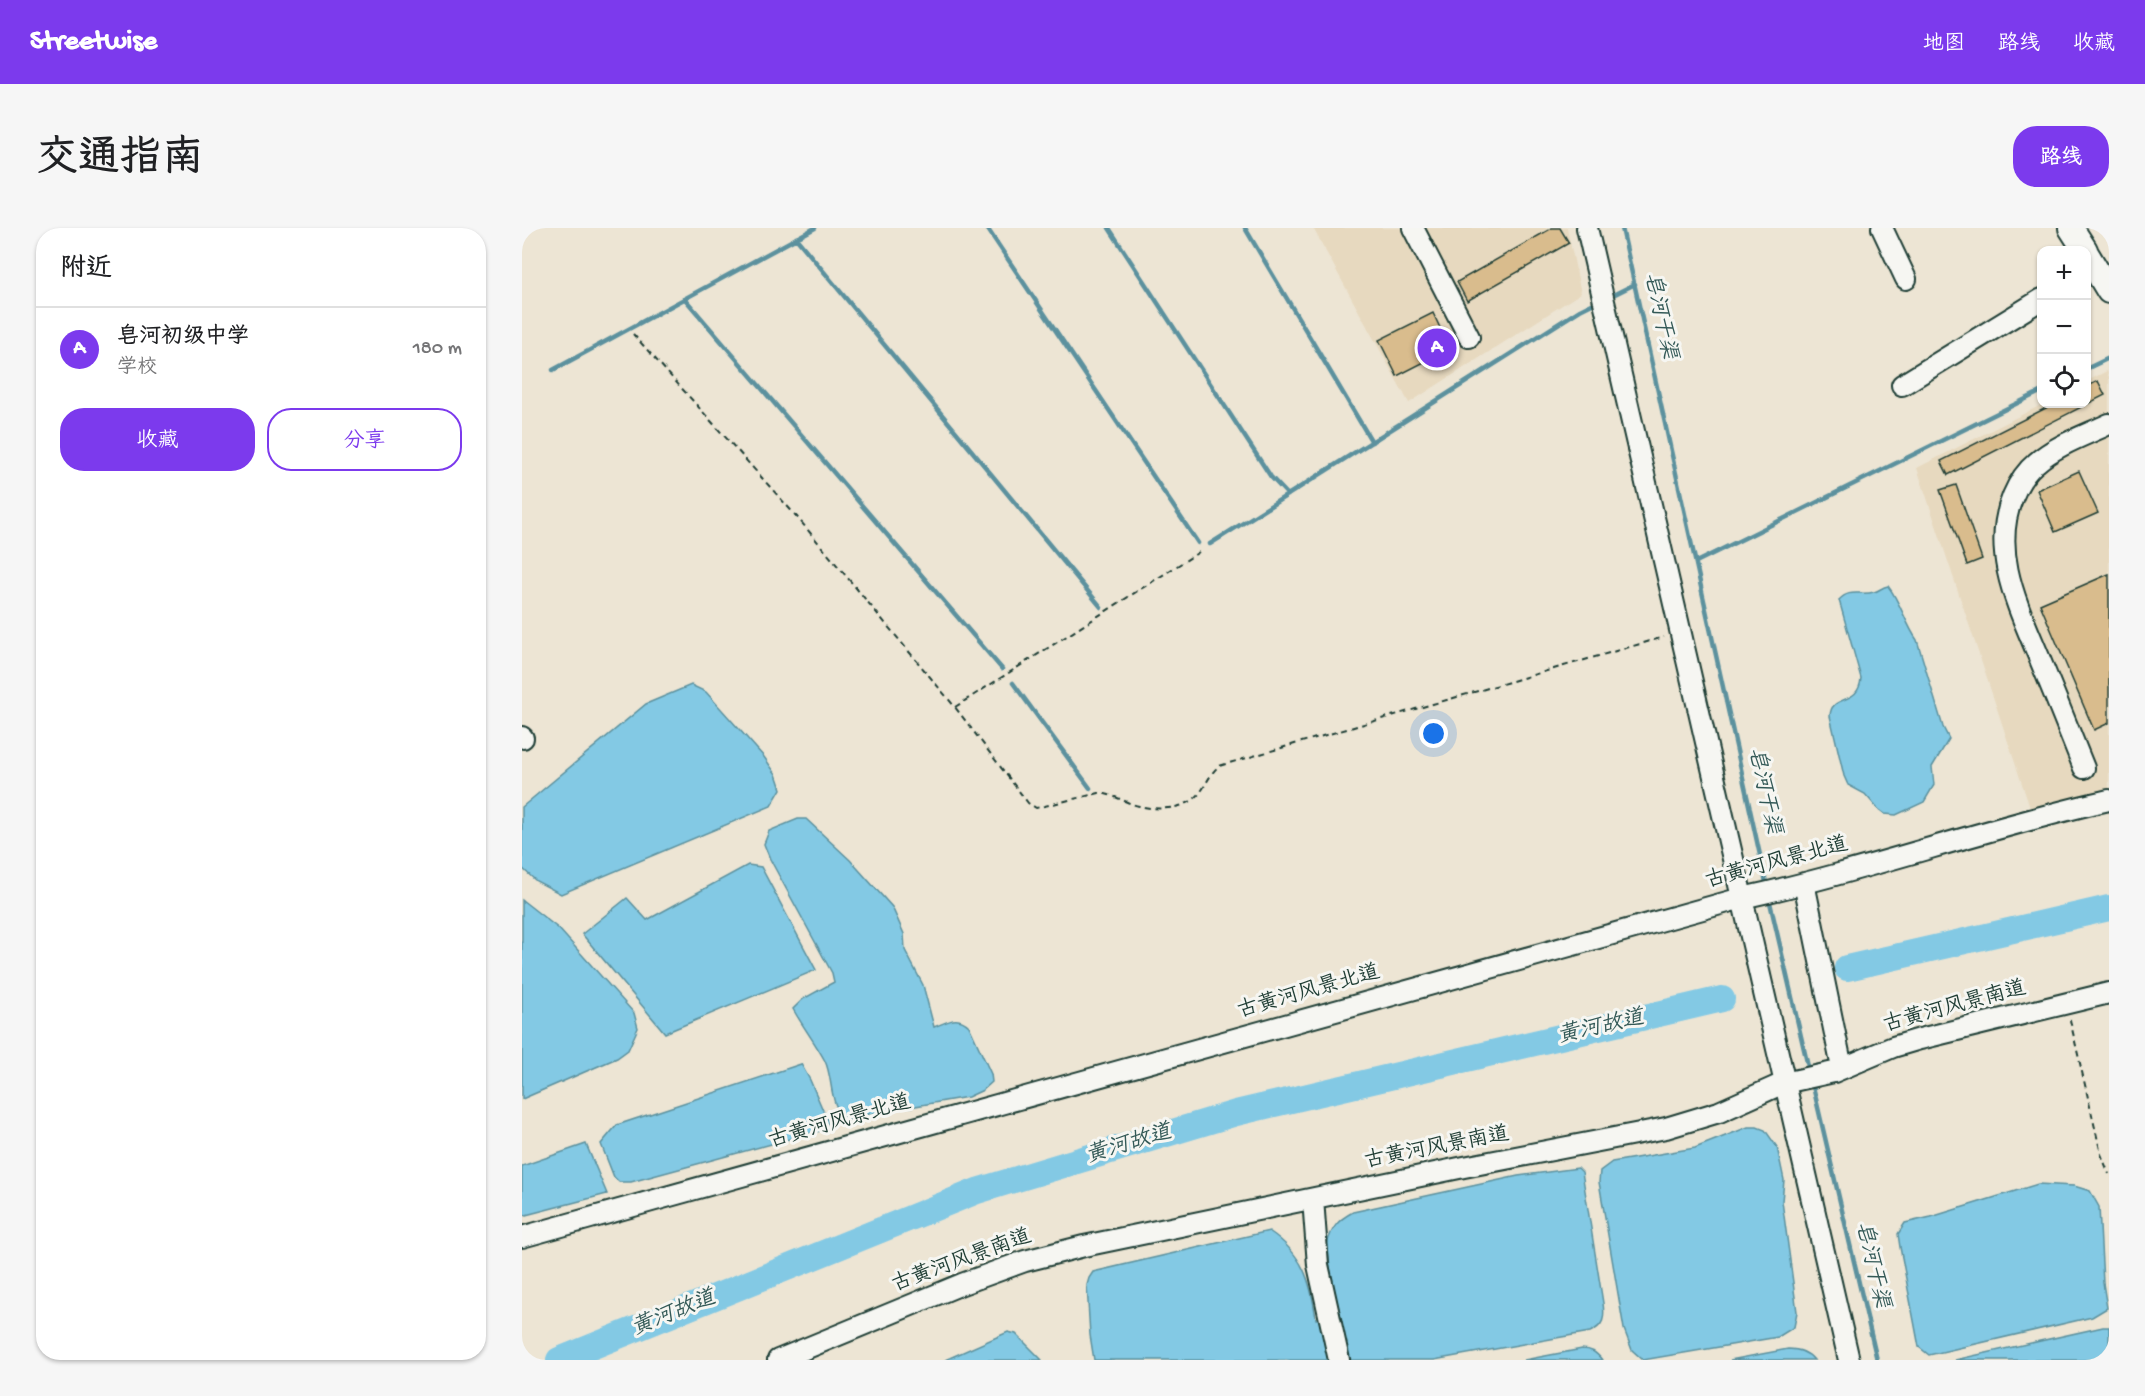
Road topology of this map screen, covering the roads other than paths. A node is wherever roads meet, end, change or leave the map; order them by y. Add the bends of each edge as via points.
1 (1413, 228) edge
2 (1587, 228) edge
3 (1882, 228) edge
4 (2071, 228) edge
5 (2080, 246) edge
6 (2091, 265) edge
7 (1906, 279) dead end
8 (2109, 291) edge
9 (2040, 300) edge
10 (1469, 337) dead end
11 (1902, 385) dead end
12 (2109, 424) edge
13 (2084, 768) dead end
14 (2109, 800) edge
15 (1799, 884) junction
16 (1746, 897) junction
17 (2109, 993) edge
18 (1842, 1068) junction
19 (1784, 1083) junction
20 (1312, 1199) junction
21 (522, 1237) edge
22 (778, 1360) edge
23 (1339, 1360) edge
24 (1849, 1360) edge

1 - 10 street
2 - 16 street
3 - 7 street
4 - 5 main road
6 - 8 main road
9 - 11 street
12 - 13 street via 2036,463 2009,505 2003,534 2013,592
14 - 15 street, 古黄河风景北道 via 2043,814
15 - 16 street, 古黄河风景北道
15 - 18 street
16 - 19 street
16 - 21 street, 古黄河风景北道
17 - 18 street, 古黄河风景南道 via 1920,1039
18 - 19 street, 古黄河风景南道
19 - 20 street, 古黄河风景南道 via 1719,1112 1666,1128
19 - 24 street
20 - 22 street, 古黄河风景南道 via 1024,1261
20 - 23 street via 1318,1265

